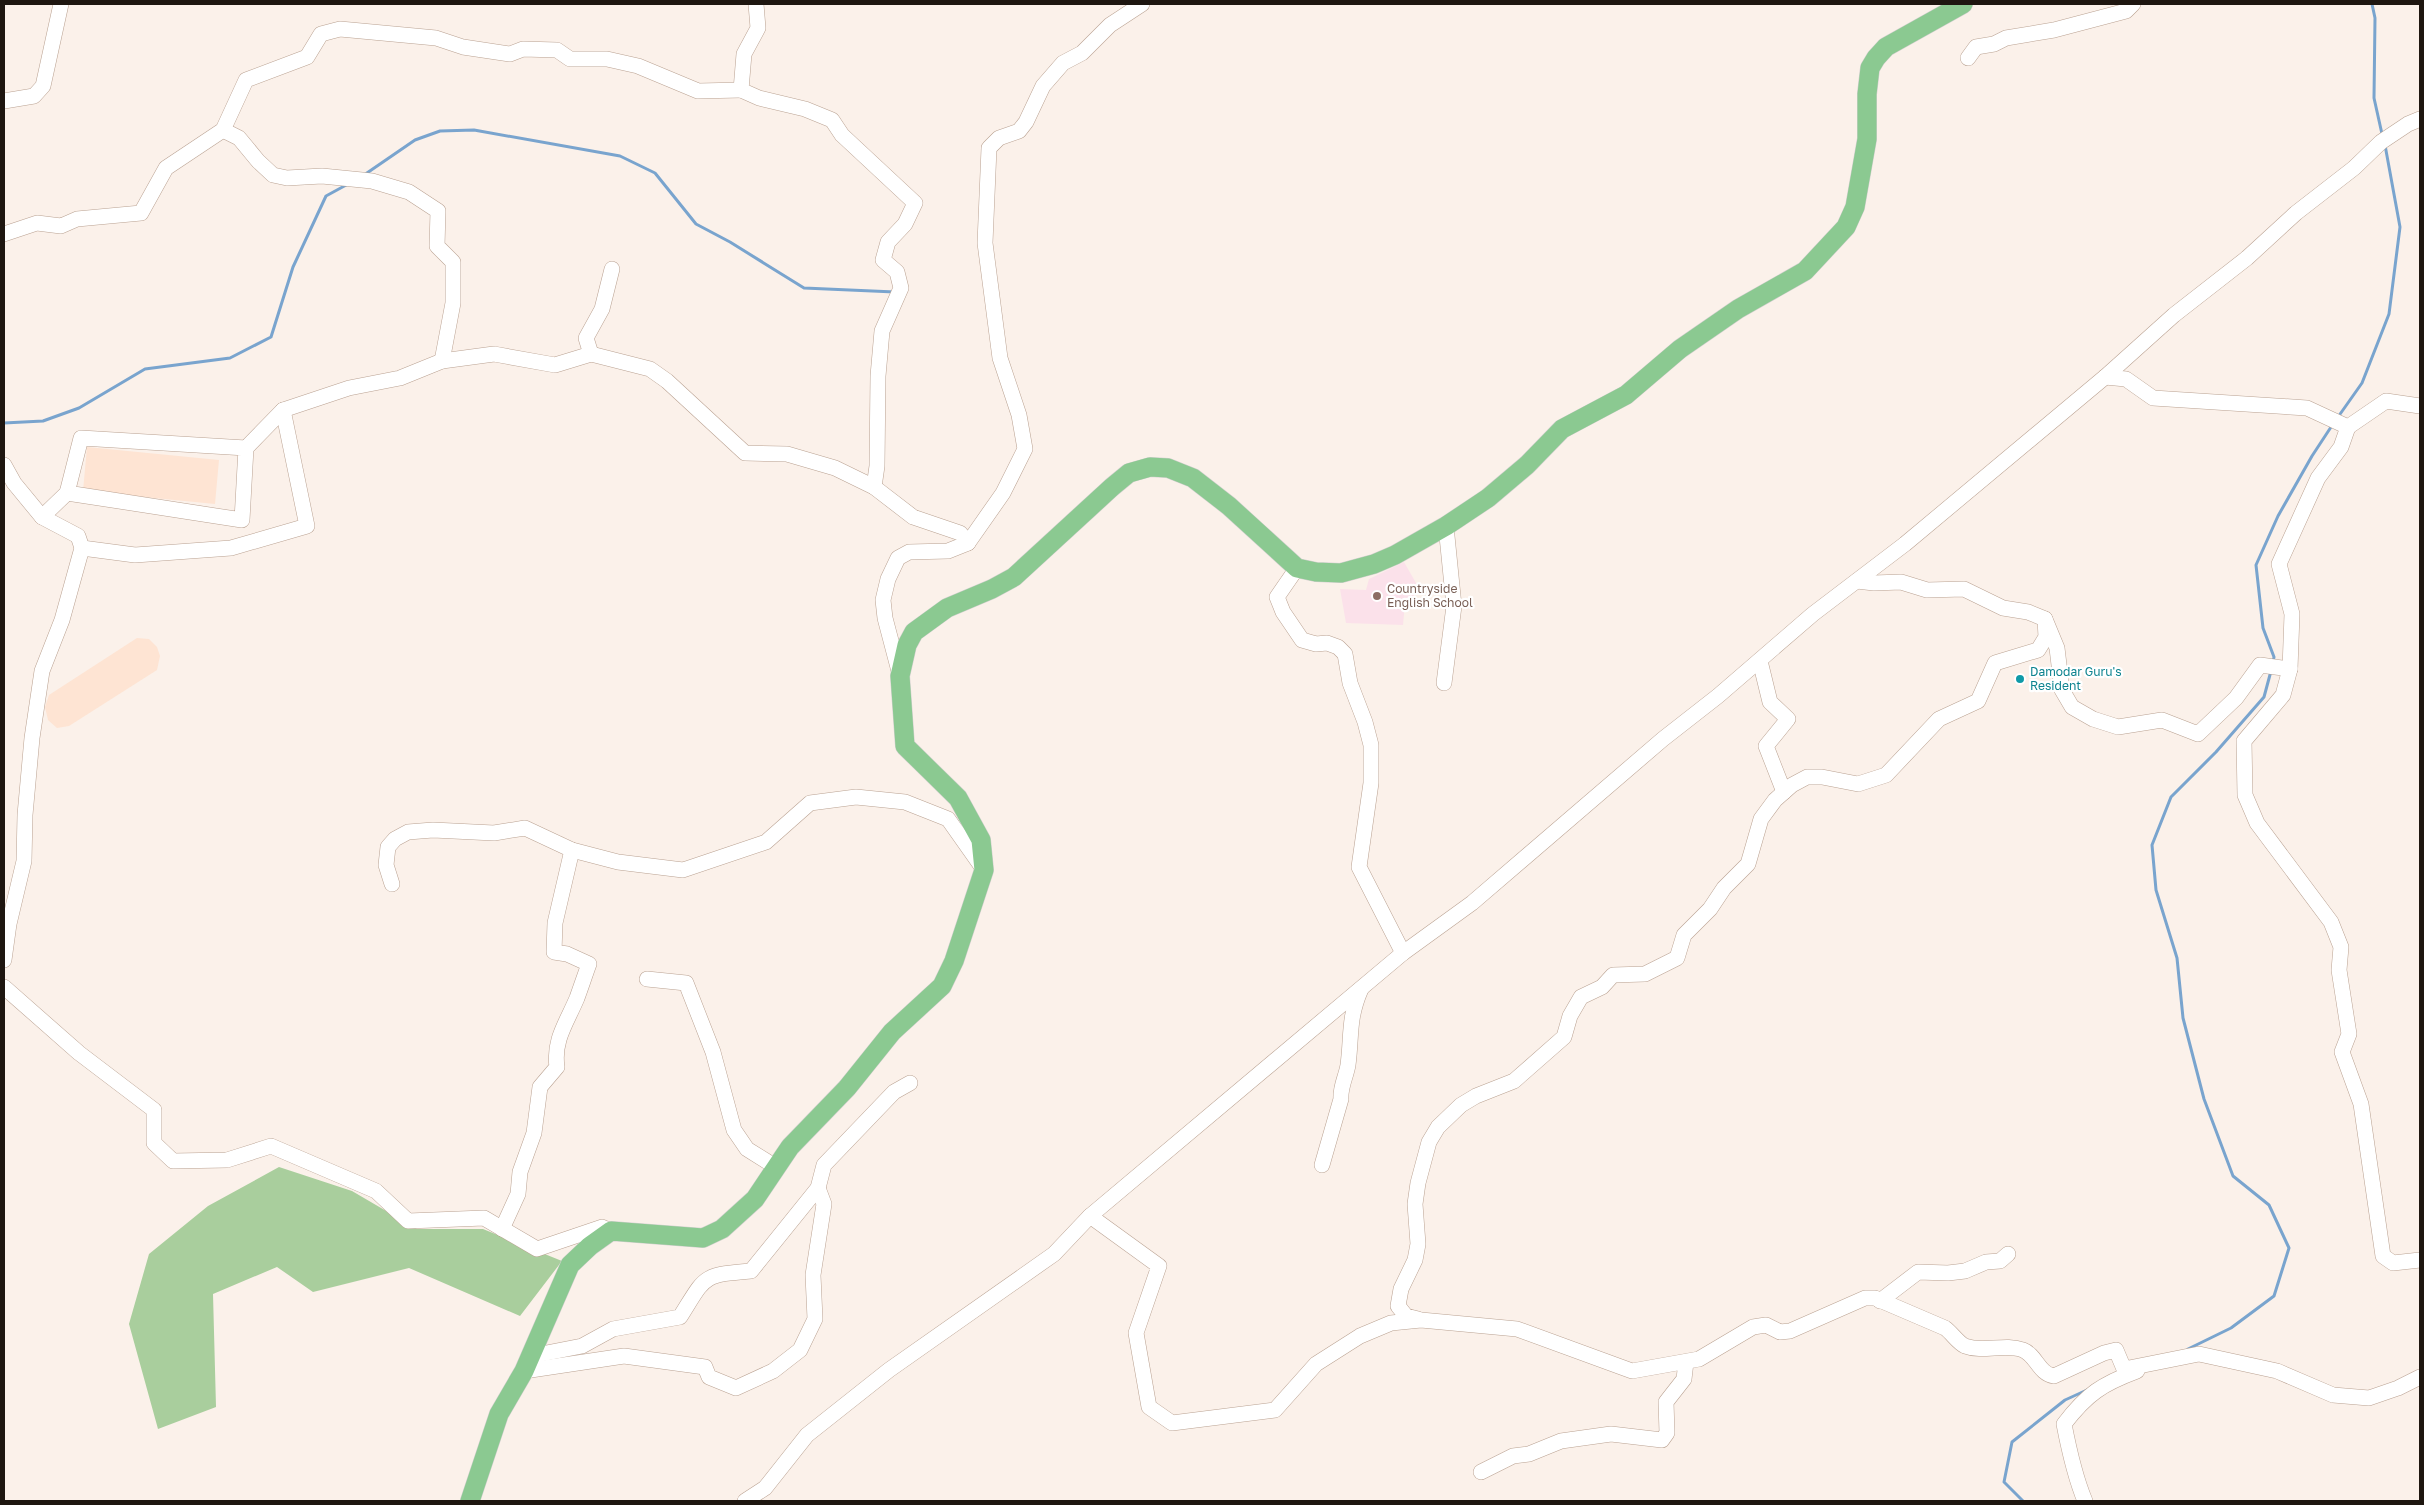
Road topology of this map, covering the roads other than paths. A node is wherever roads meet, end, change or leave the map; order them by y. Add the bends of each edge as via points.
1 (61, 4) edge
2 (756, 4) edge
3 (1142, 4) edge
4 (1962, 4) edge
5 (2133, 4) edge
6 (1968, 58) dead end
7 (740, 90) junction
8 (4, 101) edge
9 (2420, 119) edge
10 (223, 130) junction
11 (4, 234) edge
12 (612, 269) dead end
13 (591, 354) junction
14 (442, 361) junction
15 (2105, 377) junction
16 (2420, 406) edge
17 (283, 410) junction
18 (2348, 427) junction
19 (246, 448) junction
20 (4, 465) edge
21 (874, 487) junction
22 (67, 493) junction
23 (42, 517) junction
24 (1446, 526) junction
25 (968, 543) junction
26 (82, 548) junction
27 (1296, 568) junction
28 (1857, 581) junction
29 (2045, 619) junction
30 (1760, 660) junction
31 (2290, 669) junction
32 (900, 676) junction
33 (1444, 683) dead end
34 (1784, 792) junction
35 (572, 850) junction
36 (984, 870) junction
37 (392, 884) dead end
38 (1403, 953) junction
39 (4, 960) edge
40 (647, 979) dead end
41 (4, 986) edge
42 (1362, 987) junction
43 (910, 1083) dead end
44 (1322, 1165) dead end
45 (776, 1167) junction
46 (818, 1188) junction
47 (1090, 1216) junction
48 (502, 1229) junction
49 (611, 1231) junction
50 (2008, 1254) dead end
51 (2420, 1260) edge
52 (1880, 1301) junction
53 (1421, 1320) junction
54 (2168, 1360) junction
55 (1686, 1362) junction
56 (528, 1363) junction
57 (2420, 1376) edge
58 (1481, 1472) dead end
59 (470, 1501) edge
60 (745, 1501) edge
61 (2085, 1501) edge

1 - 8 street via 42,86 34,96
2 - 7 street via 758,28 744,54
3 - 25 street via 1110,25 1082,53 1063,63 1043,86 1019,131 999,138 989,148 984,242 1000,358 1019,415 1025,449 1003,493
4 - 24 main road via 1886,47 1870,68 1867,139 1855,207 1846,226 1805,271 1738,309 1680,349 1626,395 1562,429 1488,498
5 - 6 street via 2126,11 1976,47
7 - 10 street via 698,91 638,66 607,59 570,59 557,50 523,49 510,54 463,47 436,38 340,29 321,34 307,57 246,80
7 - 21 street via 832,120 842,135 915,203 905,224 888,242 884,260 897,272 901,288 882,330
9 - 15 street via 2382,142 2296,212 2247,258 2153,333
10 - 11 street via 166,168 141,213 78,219 62,226 37,223
10 - 14 street via 239,138 273,175 372,181 409,192 438,211 437,246 453,262 454,303
12 - 13 street via 602,309 586,338
13 - 14 street via 555,365 494,354
13 - 21 street via 650,369 744,453 787,454 835,468
14 - 17 street via 400,378 349,388
15 - 18 street via 2126,379 2153,398 2307,408
15 - 28 street
16 - 18 street via 2386,402
17 - 19 street
17 - 26 street via 307,526 231,548 135,555
18 - 31 street via 2341,447 2318,478 2280,564 2292,614
19 - 22 street via 81,438
19 - 22 street via 242,520
20 - 23 street via 14,483
21 - 25 street via 913,517 960,533
22 - 23 street
23 - 26 street via 78,536
24 - 27 main road via 1374,564 1341,573
24 - 33 street via 1454,606
25 - 32 street via 948,551 909,552 898,558 883,600
26 - 39 street via 62,620 42,671 24,815 24,861
27 - 32 main road via 1229,506 1193,478 1168,468 1150,467 1129,473 1014,577 947,608 914,632 907,644
27 - 38 street via 1277,597 1302,640 1327,643 1345,654 1350,683 1371,745 1371,783 1358,867
28 - 29 street via 1901,582 1927,590 1964,589 2003,608
28 - 30 street
29 - 31 street via 2057,648 2062,690 2072,707 2093,719 2118,727 2162,720 2198,734 2236,698 2260,665
29 - 34 street via 2046,637 2038,650 1995,663 1978,700 1939,720 1886,776 1858,784 1807,777
30 - 34 street via 1770,702 1788,718 1766,746
30 - 38 street via 1663,738 1472,903
31 - 51 street via 2283,695 2244,740 2245,795 2257,823 2331,922 2341,947 2339,970 2349,1034 2342,1052 2361,1104 2383,1256 2393,1263
32 - 36 main road via 905,746 958,798 981,840
34 - 53 street via 1761,819 1748,864 1684,935 1676,958 1645,974 1613,975 1602,987 1581,997 1570,1016 1564,1037 1514,1081 1476,1096 1438,1127 1430,1142 1418,1184 1415,1204 1418,1244 1398,1306 1406,1316
35 - 36 street via 618,862 682,870 766,842 810,803 856,797 904,802 948,819
35 - 37 street via 525,828 494,833 408,832 388,847 386,865
35 - 48 street via 556,923 554,952 589,964 558,1039 557,1067 540,1087 534,1132 520,1172 518,1194
36 - 45 main road via 954,961 942,986 892,1032
38 - 42 street
40 - 45 street via 686,983 713,1052 734,1130 747,1149
41 - 48 street via 79,1053 154,1110 154,1142 173,1161 227,1160 272,1146 376,1191 408,1221 484,1218
42 - 44 street via 1350,1027 1341,1099
42 - 47 street
43 - 46 street via 894,1092 824,1165
45 - 49 main road via 755,1199 722,1229 703,1238
46 - 56 street via 750,1271 718,1274 704,1280 680,1317 613,1329 582,1346
46 - 56 street via 824,1204 813,1275 815,1319 800,1350 773,1371 736,1388 709,1377 705,1367 624,1356
47 - 53 street via 1159,1266 1136,1333 1149,1407 1172,1423 1275,1410 1316,1364 1391,1323
47 - 60 street via 1054,1254 889,1370 807,1435 765,1488
48 - 49 street via 537,1249 602,1227
49 - 56 main road via 570,1265
50 - 52 street via 2000,1261 1986,1262 1964,1271 1918,1272
52 - 54 street via 1945,1328 1971,1348 2025,1351 2047,1375 2054,1376 2116,1350 2124,1369
52 - 55 street via 1865,1298 1790,1331 1780,1332 1766,1325 1753,1327 1699,1359
53 - 55 street via 1517,1329 1632,1371
54 - 57 street via 2198,1354 2277,1371 2333,1395 2368,1398
54 - 61 street via 2098,1388 2064,1424
55 - 58 street via 1684,1379 1666,1402 1668,1433 1662,1440 1611,1434 1561,1441 1529,1454 1513,1456
56 - 59 main road via 499,1414

